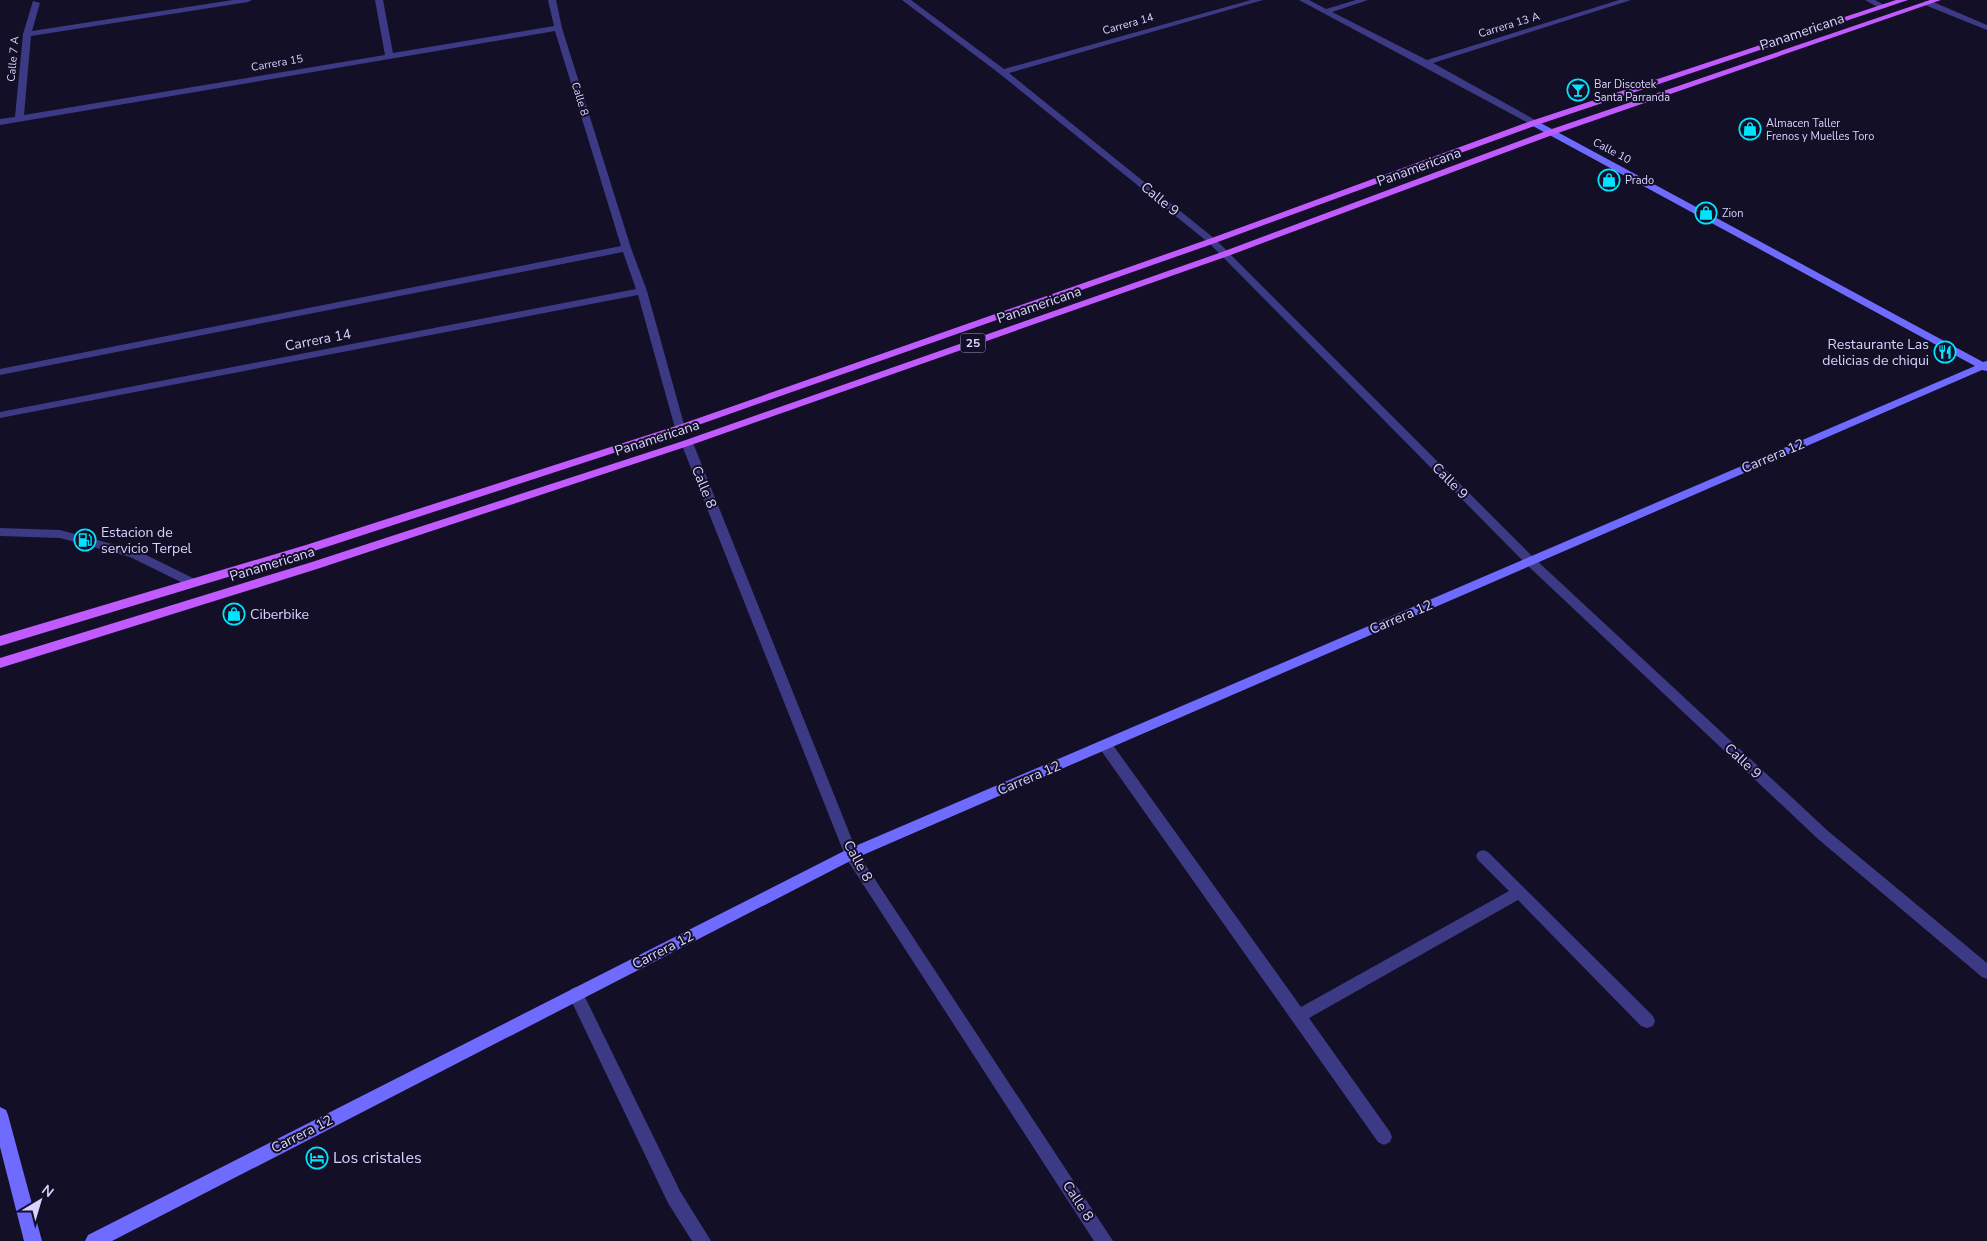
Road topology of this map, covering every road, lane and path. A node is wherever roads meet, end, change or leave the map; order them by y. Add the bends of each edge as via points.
1 (248, 0) edge
2 (379, 0) edge
3 (554, 0) edge
4 (906, 0) edge
5 (1259, 0) edge
6 (1303, 0) edge
7 (1364, 0) edge
8 (1627, 0) edge
9 (1869, 0) edge
10 (1904, 0) edge
11 (1933, 2) edge
12 (36, 3) dead end
13 (1884, 7) junction
14 (1326, 11) junction
15 (558, 28) junction
16 (1987, 28) edge
17 (27, 34) junction
18 (389, 55) junction
19 (1426, 63) junction
20 (1003, 72) junction
21 (20, 119) junction
22 (0, 122) edge
23 (1534, 123) junction
24 (1552, 132) junction
25 (1212, 241) junction
26 (626, 248) junction
27 (1225, 254) junction
28 (642, 292) junction
29 (1986, 366) edge
30 (0, 372) edge
31 (0, 415) edge
32 (680, 428) junction
33 (687, 443) junction
34 (0, 532) edge
35 (1530, 561) junction
36 (193, 583) junction
37 (0, 640) edge
38 (0, 663) edge
39 (1105, 745) junction
40 (851, 854) junction
41 (1483, 856) dead end
42 (1520, 892) junction
43 (1987, 972) edge
44 (576, 994) junction
45 (1299, 1016) junction
46 (1647, 1021) dead end
47 (0, 1115) edge
48 (1384, 1136) dead end
49 (34, 1241) edge
50 (94, 1241) edge
51 (702, 1241) edge
52 (1104, 1241) edge

1 - 17 street
2 - 18 street
3 - 15 street, Calle 8
4 - 20 street, Calle 9
5 - 20 street, Carrera 14
6 - 14 street, Calle 10
7 - 14 street
8 - 19 street, Carrera 13 A
9 - 13 street
10 - 13 main road, Panamericana / 25
11 - 16 street
11 - 24 main road, Panamericana / 25
12 - 17 street, Calle 7 A
13 - 23 main road, Panamericana / 25
14 - 19 street, Calle 10
15 - 18 street, Carrera 15
15 - 26 street, Calle 8
17 - 21 street, Calle 7 A
18 - 21 street, Carrera 15
19 - 23 street, Calle 10
20 - 25 street, Calle 9
21 - 22 street, Carrera 15
23 - 24 street, Calle 10
23 - 25 main road, Panamericana / 25
24 - 27 main road, Panamericana / 25
24 - 29 street, Calle 10
25 - 27 street, Calle 9
25 - 32 main road, Panamericana / 25
26 - 28 street, Calle 8
26 - 30 street
27 - 33 main road, Panamericana / 25
27 - 35 street, Calle 9
28 - 31 street, Carrera 14
28 - 32 street, Calle 8
29 - 35 street, Carrera 12
32 - 36 main road, Panamericana / 25
33 - 38 main road, Panamericana / 25 via 316,565
33 - 40 street, Calle 8
34 - 36 street via 60,534 134,554
35 - 39 street, Carrera 12
35 - 43 street, Calle 9 via 1823,835
36 - 37 main road, Panamericana / 25
39 - 40 street, Carrera 12
39 - 45 street
40 - 44 street, Carrera 12
40 - 52 street, Calle 8
41 - 42 street
42 - 45 street
42 - 46 street
44 - 50 street, Carrera 12
44 - 51 street via 674,1197
45 - 48 street
47 - 49 street

